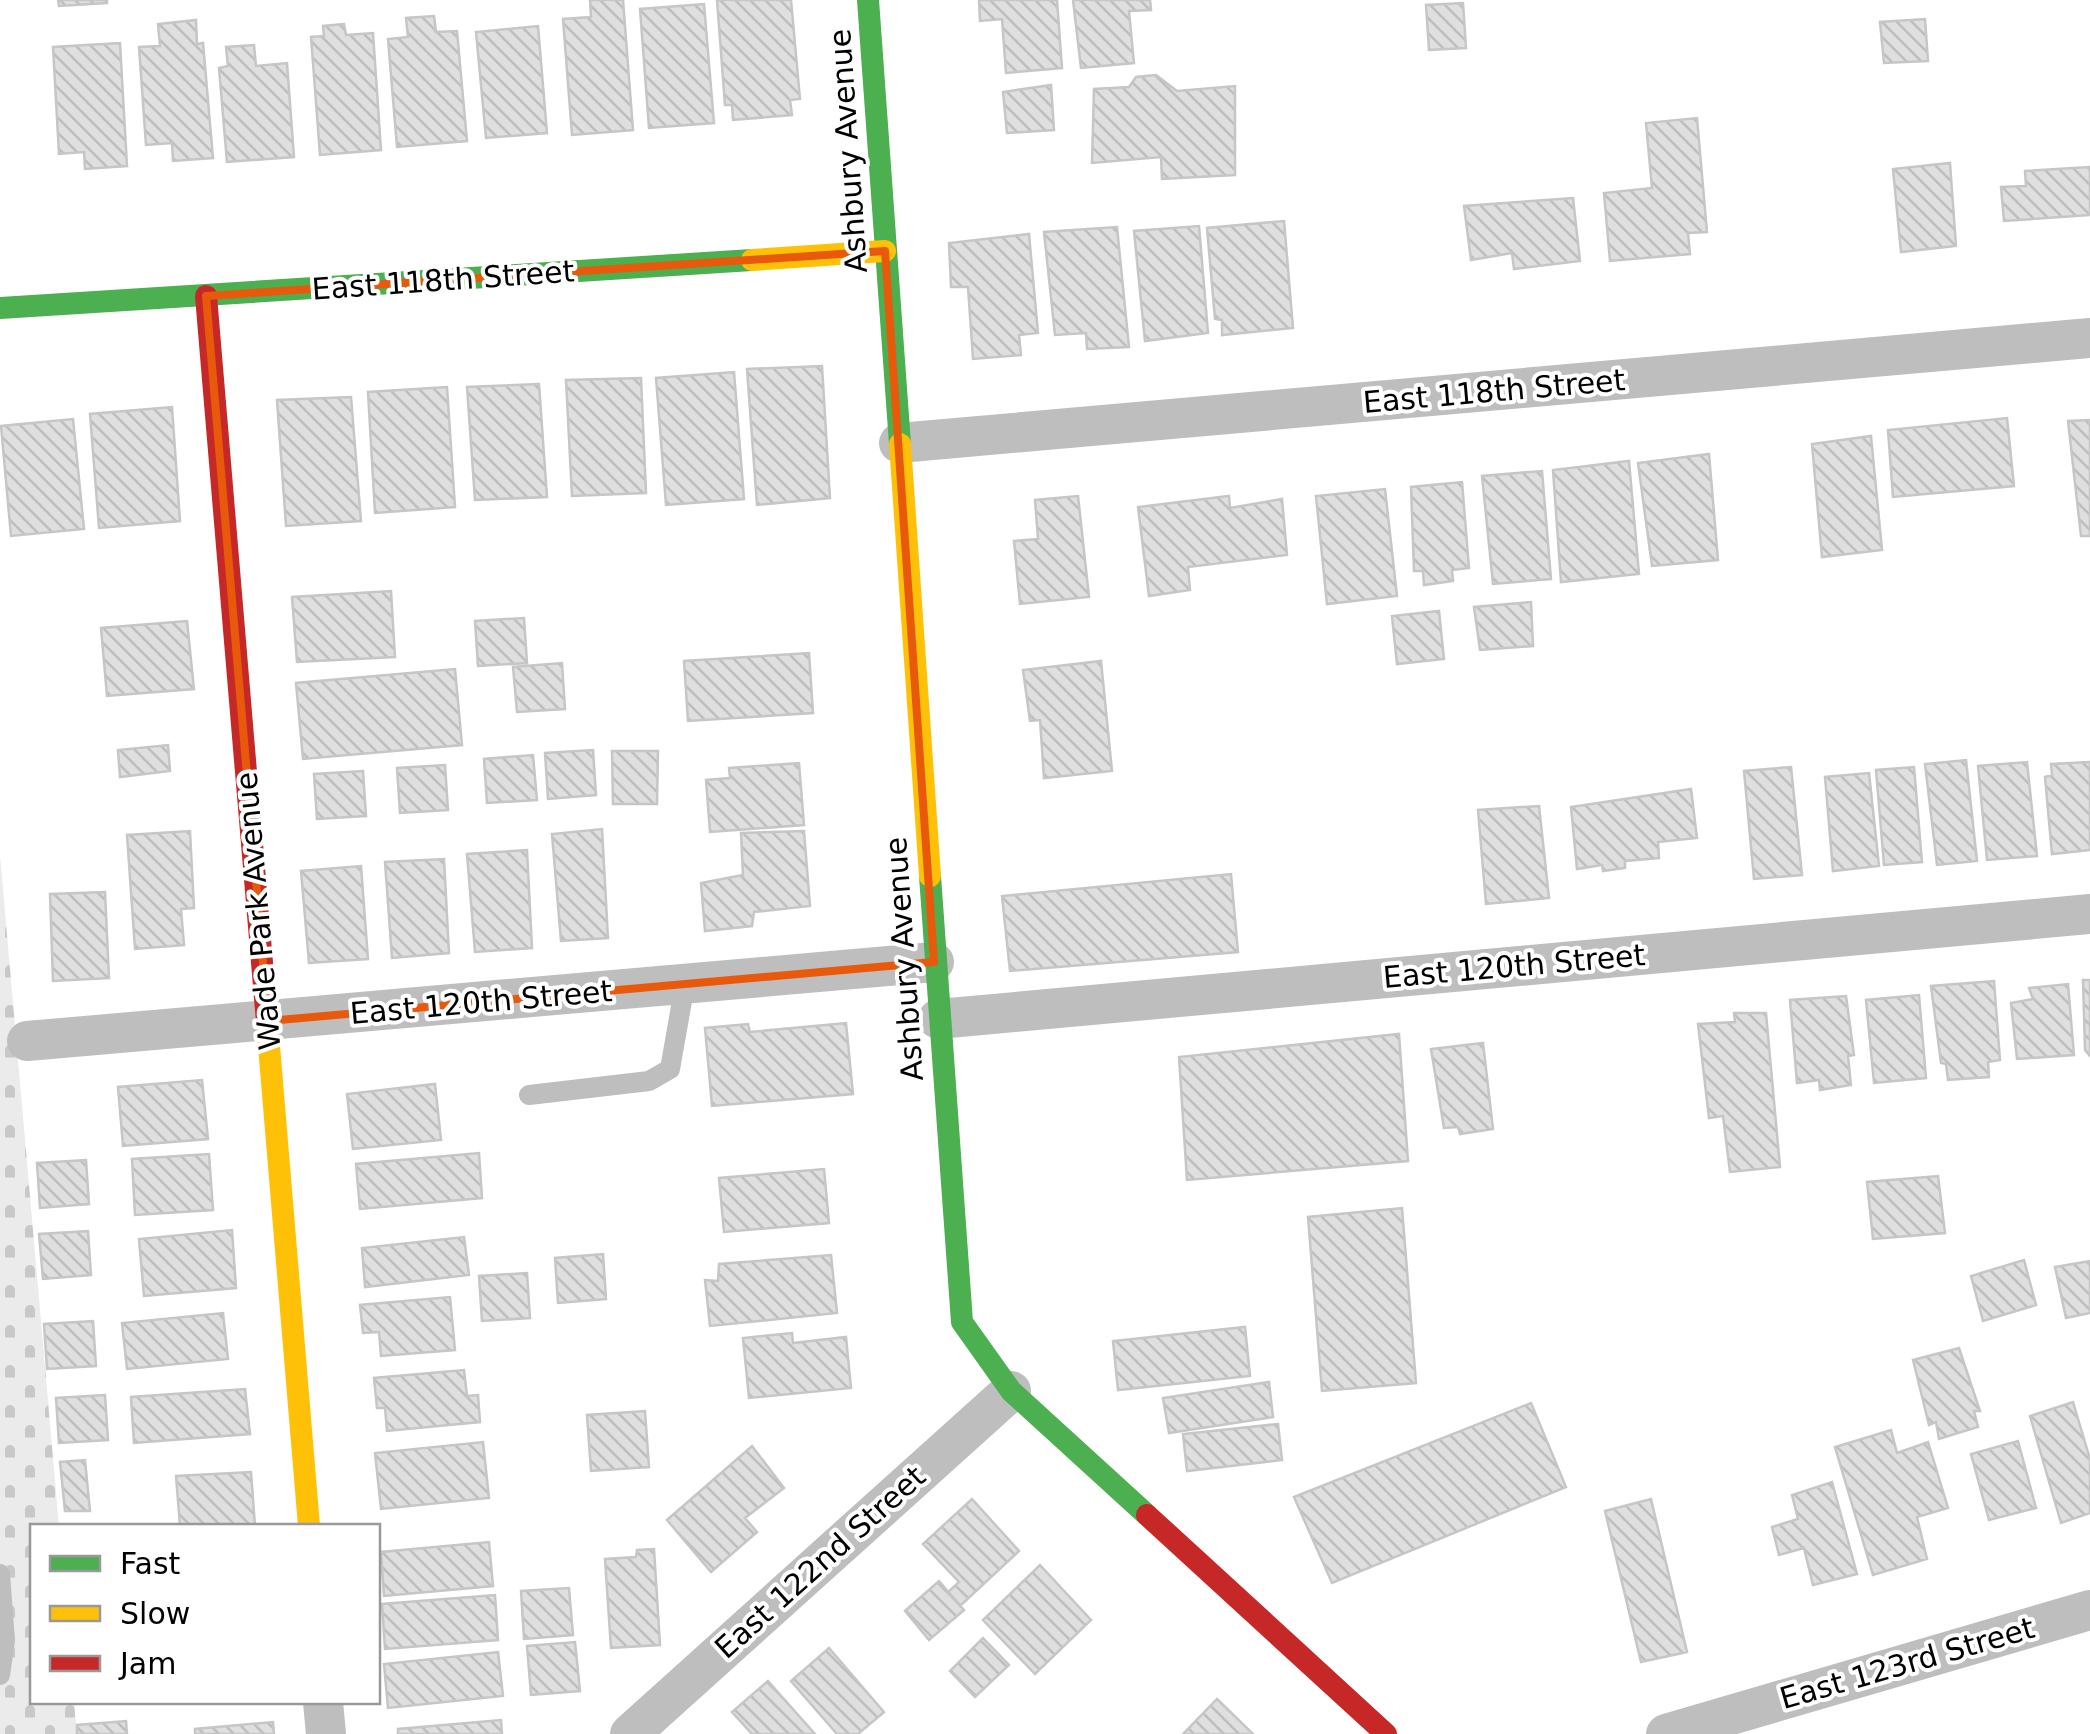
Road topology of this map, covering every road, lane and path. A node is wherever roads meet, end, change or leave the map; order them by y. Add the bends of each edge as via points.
1 (868, 0) edge
2 (885, 252) junction
3 (206, 296) junction
4 (0, 308) edge
5 (2090, 338) edge
6 (898, 443) junction
7 (2090, 914) edge
8 (934, 962) junction
9 (684, 984) junction
10 (938, 1019) junction
11 (268, 1021) junction
12 (28, 1041) dead end
13 (529, 1095) dead end
14 (1011, 1391) junction
15 (309, 1524) edge
16 (0, 1574) edge
17 (2090, 1610) edge
18 (0, 1675) edge
19 (324, 1704) edge
20 (326, 1734) edge
21 (630, 1734) edge
22 (1386, 1734) edge
23 (1666, 1734) edge

1 - 2 street, Ashbury Avenue
2 - 3 street, East 118th Street
2 - 6 street, Ashbury Avenue
3 - 4 street, East 118th Street
3 - 11 street, Wade Park Avenue
5 - 6 street, East 118th Street
6 - 8 street, Ashbury Avenue
7 - 10 street, East 120th Street
8 - 9 street, East 120th Street
8 - 10 street, Ashbury Avenue
9 - 11 street, East 120th Street
9 - 13 lane via 670,1069 649,1080
10 - 14 street, Ashbury Avenue via 962,1322
11 - 12 street, East 120th Street
11 - 15 street, Wade Park Avenue
14 - 21 street, East 122nd Street
14 - 22 street, Ashbury Avenue
16 - 18 lane
17 - 23 street, East 123rd Street
19 - 20 street

